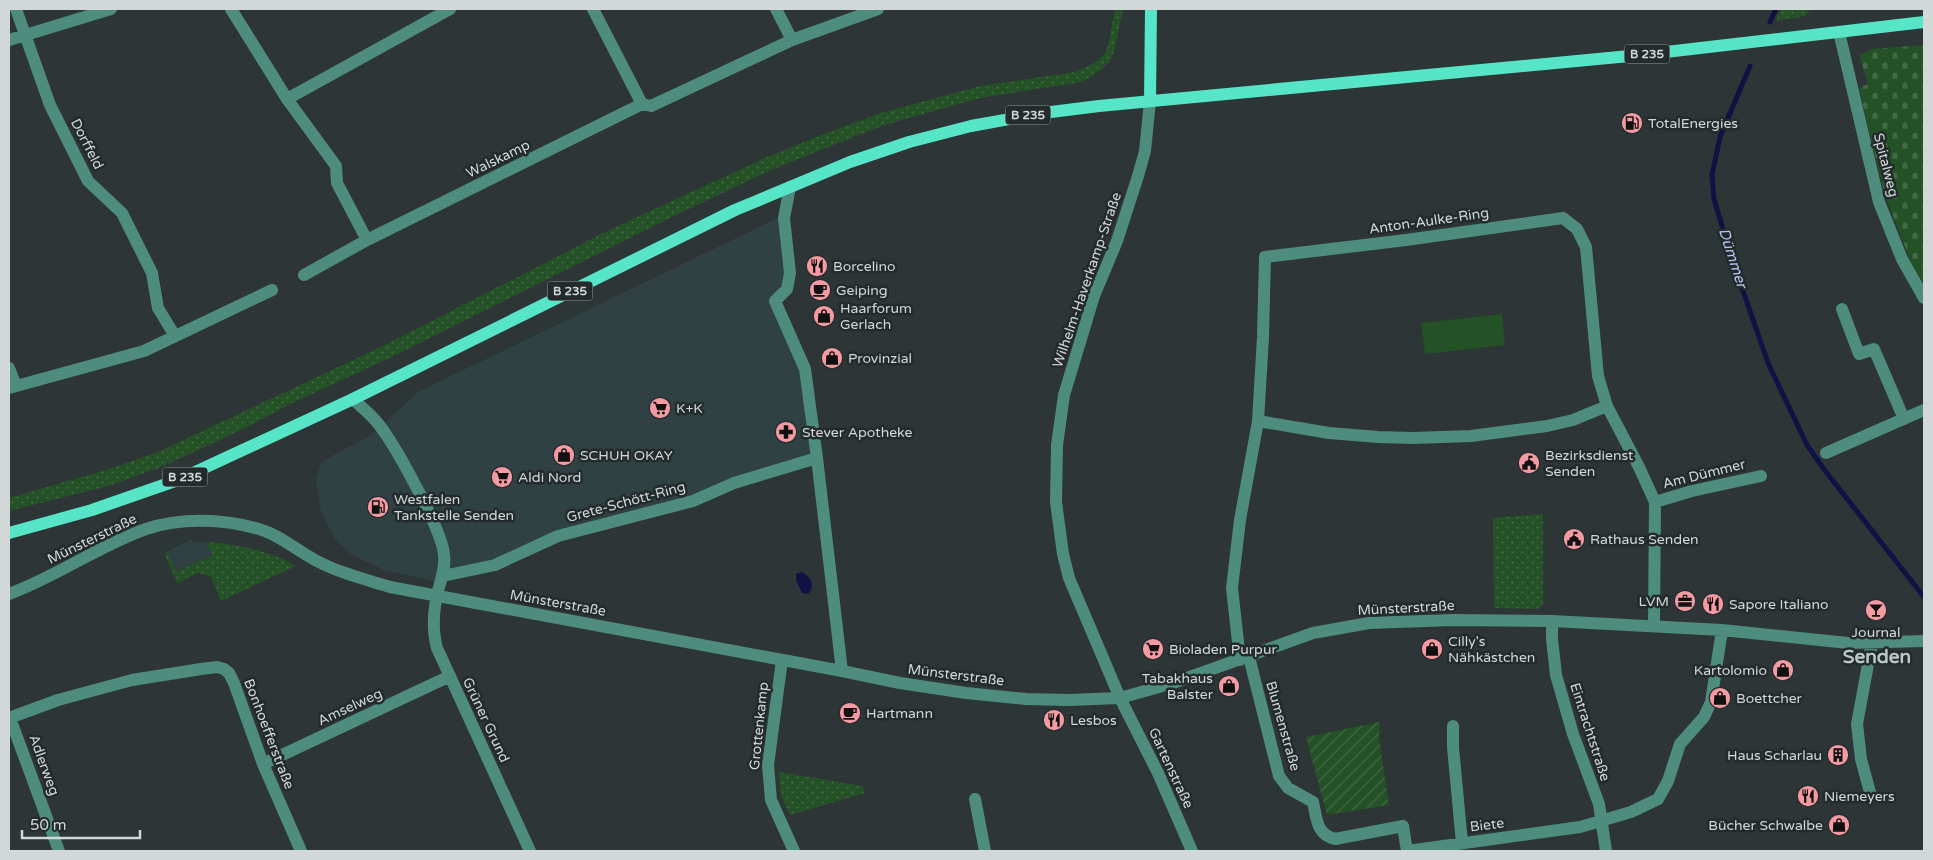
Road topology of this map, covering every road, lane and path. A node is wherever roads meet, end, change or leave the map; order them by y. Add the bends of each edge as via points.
1 (16, 9) edge
2 (111, 9) edge
3 (231, 9) edge
4 (450, 9) edge
5 (593, 9) edge
6 (776, 9) edge
7 (878, 9) edge
8 (1151, 9) edge
9 (1924, 22) edge
10 (1839, 32) junction
11 (26, 35) junction
12 (9, 40) edge
13 (792, 40) junction
14 (287, 99) junction
15 (1150, 101) junction
16 (642, 104) junction
17 (790, 187) junction
18 (367, 240) junction
19 (304, 276) dead end
20 (272, 290) dead end
21 (1924, 298) edge
22 (1842, 309) dead end
23 (175, 336) junction
24 (9, 368) edge
25 (13, 387) edge
26 (353, 399) junction
27 (1607, 406) junction
28 (1924, 410) edge
29 (1904, 419) junction
30 (1258, 421) junction
31 (1826, 453) dead end
32 (818, 458) junction
33 (1761, 476) dead end
34 (1655, 502) junction
35 (9, 533) edge
36 (443, 576) junction
37 (9, 594) edge
38 (437, 596) junction
39 (1552, 621) junction
40 (1654, 625) junction
41 (1722, 630) junction
42 (1924, 641) edge
43 (1872, 643) junction
44 (1244, 658) junction
45 (782, 660) junction
46 (842, 670) junction
47 (450, 676) junction
48 (1120, 698) junction
49 (10, 718) edge
50 (1453, 726) dead end
51 (263, 764) junction
52 (1871, 796) dead end
53 (974, 799) dead end
54 (1602, 821) junction
55 (1462, 843) junction
56 (59, 851) edge
57 (301, 851) edge
58 (530, 851) edge
59 (794, 851) edge
60 (985, 851) edge
61 (1192, 851) edge
62 (1407, 851) edge
63 (1606, 851) edge

1 - 11 street, Dorffeld
2 - 11 street
3 - 14 street
4 - 14 street
5 - 16 street
6 - 13 street
7 - 13 street, Walskamp
8 - 15 main road
9 - 10 main road, B 235
10 - 15 main road, B 235 via 1622,57
10 - 21 street, Spitalweg via 1879,202 1902,259
11 - 12 street
11 - 23 street, Dorffeld via 50,105 88,181 122,213 152,273 158,308
13 - 16 street, Walskamp via 651,106
14 - 18 street via 336,166 337,184
15 - 17 main road, B 235 via 1043,113 970,126 909,142
15 - 48 street, Wilhelm-Haverkamp-Straße via 1144,152 1064,395 1056,456 1057,524 1069,578
16 - 18 street, Walskamp
17 - 26 main road, B 235 via 693,230
17 - 32 street via 784,218 790,273 787,289 775,300 805,369
18 - 19 street, Walskamp
20 - 23 street
22 - 29 street via 1859,354 1874,349
23 - 25 street via 144,351
24 - 25 street
26 - 35 main road, B 235 via 178,480 92,510
26 - 36 street via 376,420 394,447 436,528 444,554
27 - 30 street via 1548,426 1471,436 1378,437
27 - 30 street, Anton-Aulke-Ring via 1598,376 1586,247 1577,228 1563,218 1265,257
27 - 34 street, Anton-Aulke-Ring
28 - 29 street
29 - 31 street
30 - 44 street, Anton-Aulke-Ring via 1240,520 1232,588
32 - 36 street, Grete-Schött-Ring via 734,482 693,501 558,536 495,565
32 - 46 street
33 - 34 street, Am Dümmer
34 - 40 street, Anton-Aulke-Ring
36 - 38 street
37 - 38 street, Münsterstraße via 148,528 204,521 260,530 340,572 390,588
38 - 45 street, Münsterstraße
38 - 47 street, Grüner Grund via 433,632
39 - 40 street, Münsterstraße
39 - 44 street, Münsterstraße via 1369,623 1313,633
39 - 54 street, Eintrachtstraße via 1556,675
40 - 41 street, Münsterstraße
41 - 43 street, Münsterstraße
41 - 54 street, Biete via 1711,702 1704,717 1680,744 1668,781 1658,799
42 - 43 street, Münsterstraße
43 - 52 street via 1856,724
44 - 48 street, Münsterstraße
44 - 62 street, Blumenstraße via 1279,776 1288,788 1313,802 1320,830 1325,836 1335,839 1403,826
45 - 46 street, Münsterstraße
45 - 59 street, Grottenkamp via 768,765 771,800
46 - 48 street, Münsterstraße via 966,693 1069,700
47 - 51 street, Amselweg
47 - 58 street, Grüner Grund
48 - 61 street, Gartenstraße
49 - 51 street, Bonhoefferstraße via 58,700 132,680 224,668 234,684
49 - 56 street, Adlerweg
50 - 55 street, Biete
51 - 57 street, Bonhoefferstraße
53 - 60 street
54 - 55 street, Biete via 1580,827
54 - 63 street, Eintrachtstraße
55 - 62 street, Blumenstraße

